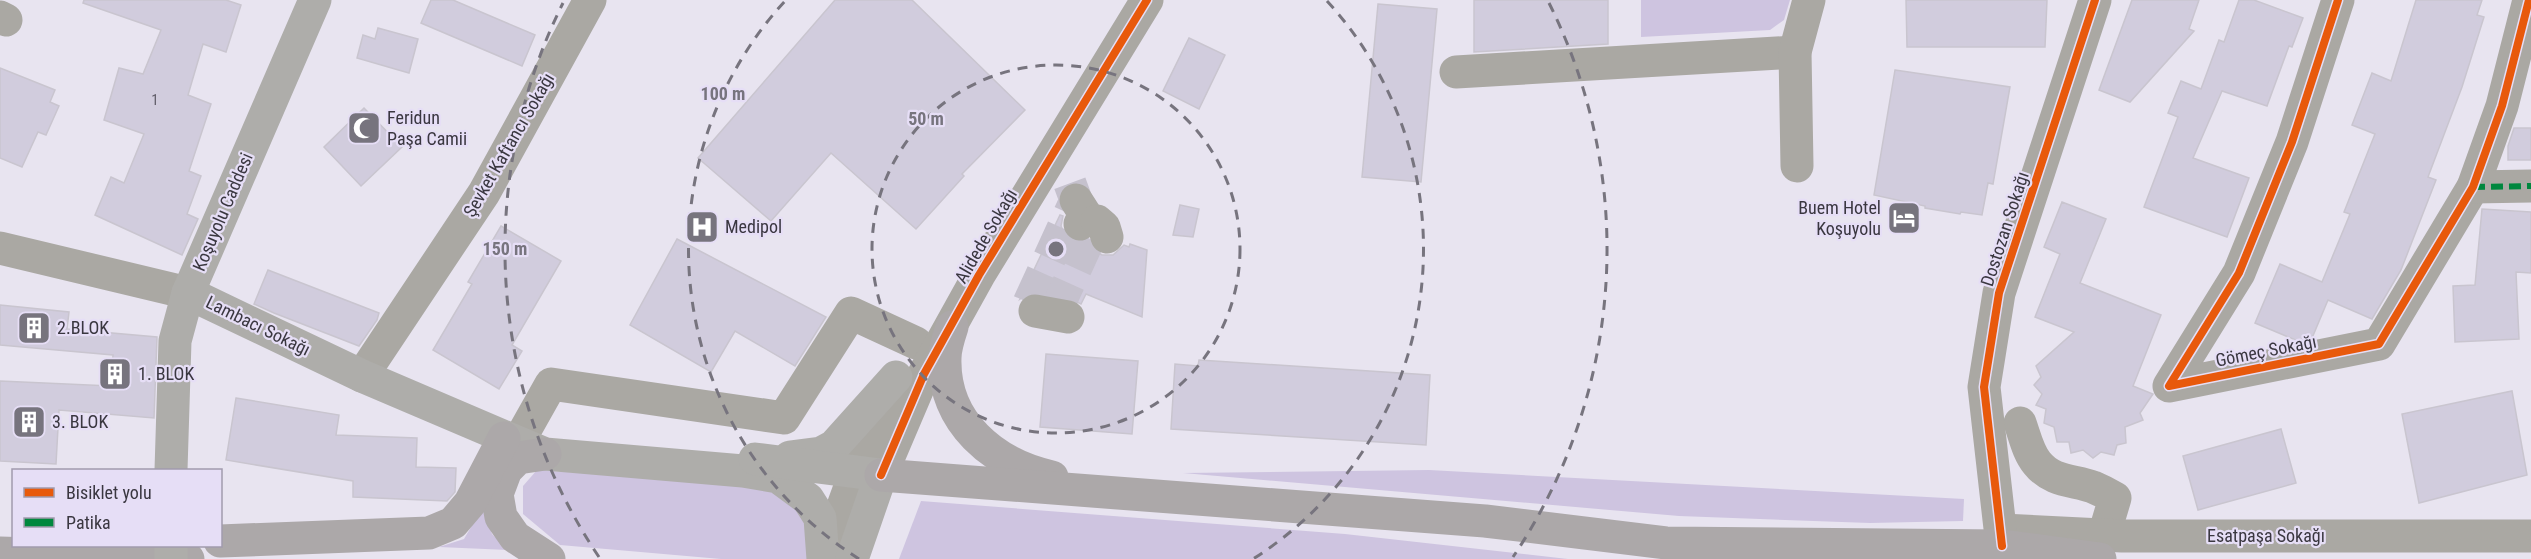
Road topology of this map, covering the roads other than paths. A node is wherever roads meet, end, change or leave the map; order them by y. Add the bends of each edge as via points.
1 (315, 0) edge
2 (590, 0) edge
3 (1809, 0) edge
4 (2096, 0) edge
5 (2338, 0) edge
6 (2529, 0) edge
7 (1144, 7) edge
8 (1795, 52) junction
9 (1456, 72) dead end
10 (1797, 166) dead end
11 (2531, 186) edge
12 (2473, 187) junction
13 (1009, 223) junction
14 (0, 248) edge
15 (188, 293) junction
16 (952, 327) junction
17 (916, 343) junction
18 (362, 376) junction
19 (896, 377) junction
20 (2020, 423) dead end
21 (524, 441) junction
22 (744, 458) junction
23 (171, 469) edge
24 (868, 474) junction
25 (1234, 502) junction
26 (2531, 536) edge
27 (2002, 538) junction
28 (222, 541) edge
29 (107, 547) edge
30 (2102, 547) edge
31 (0, 552) edge
32 (188, 559) edge
33 (549, 559) edge
34 (823, 559) edge
35 (852, 559) edge

1 - 15 main road, Koşuyolu Caddesi
2 - 18 street, Şevket Kaftancı Sokağı via 484,193
3 - 8 street
4 - 27 street, Dostozan Sokağı via 2000,293 1984,387
5 - 12 street, Gömeç Sokağı via 2292,142 2240,273 2169,386 2379,344
6 - 12 street, Gömeç Sokağı via 2502,106
7 - 13 street, Alidede Sokağı
8 - 9 street
8 - 10 street
11 - 12 street
13 - 16 street, Alidede Sokağı
13 - 17 street, Alidede Sokağı
14 - 15 street, Lambacı Sokağı
15 - 18 main road, Lambacı Sokağı
15 - 23 main road, Koşuyolu Caddesi via 175,341
16 - 24 street, Alidede Sokağı
16 - 25 highway via 945,356 953,406 982,444 1006,461 1050,477
17 - 19 street, Alidede Sokağı
17 - 21 street via 851,313 784,418 551,384
18 - 21 main road, Lambacı Sokağı
19 - 22 main road via 845,436 821,453
19 - 24 street, Alidede Sokağı
20 - 30 street via 2031,454 2045,471 2115,498
21 - 22 main road, Lambacı Sokağı via 555,438
21 - 28 highway via 453,523 429,533
21 - 33 highway via 497,494 501,517 515,537
21 - 34 main road, Lambacı Sokağı via 778,477 808,499 820,518
22 - 24 main road
24 - 25 highway
24 - 34 street, Alidede Sokağı
24 - 35 main road
25 - 27 highway via 1485,521 1666,543
26 - 30 street, Esatpaşa Sokağı
27 - 30 highway
29 - 31 highway
31 - 32 highway

